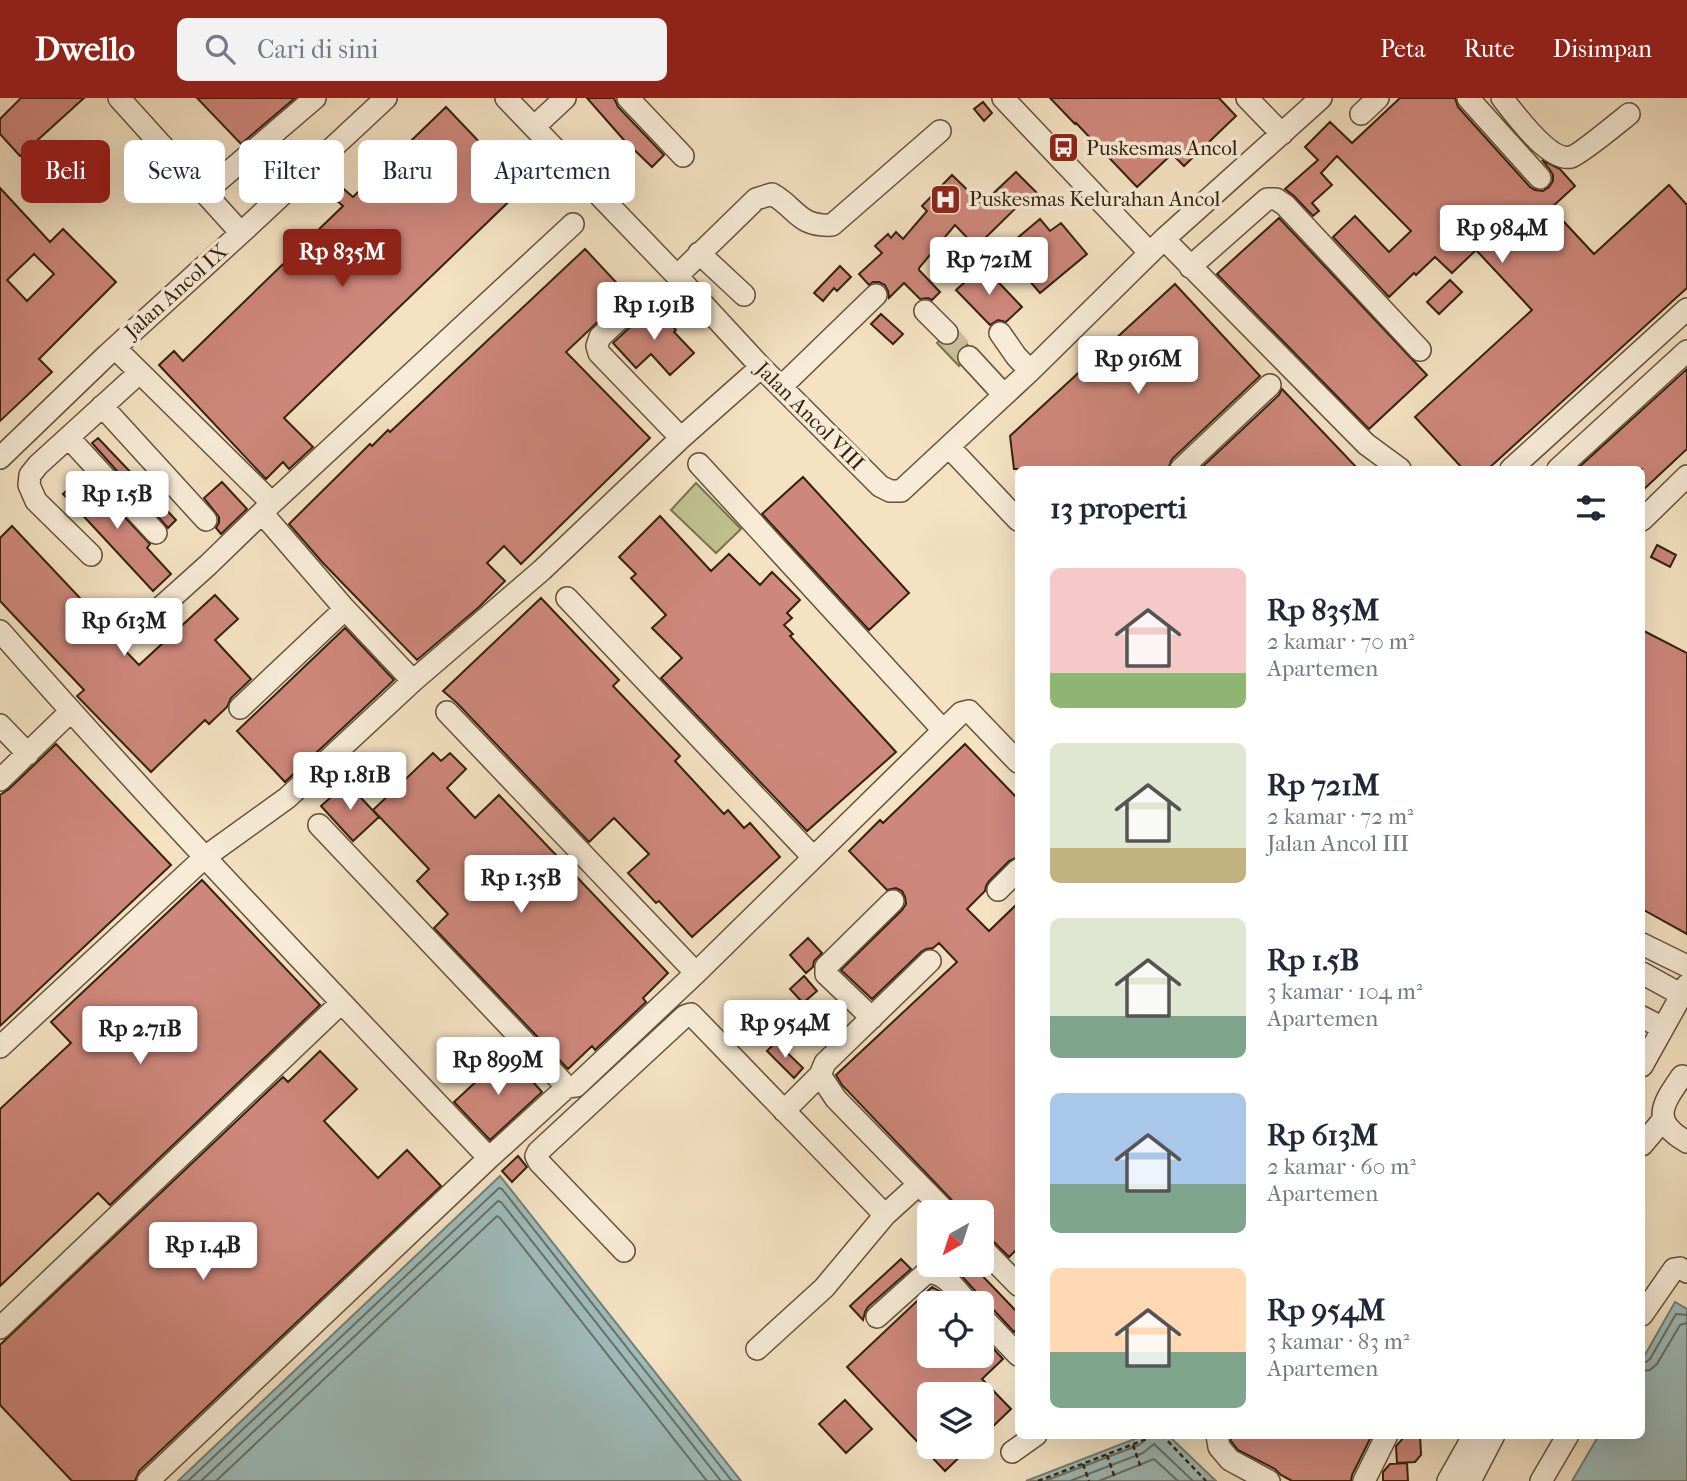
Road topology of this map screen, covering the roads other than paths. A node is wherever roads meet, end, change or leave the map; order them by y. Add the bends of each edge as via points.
1 (119, 98) edge
2 (315, 98) edge
3 (386, 98) edge
4 (506, 98) edge
5 (565, 98) edge
6 (628, 98) edge
7 (1003, 98) edge
8 (1321, 98) edge
9 (1378, 98) edge
10 (1468, 98) edge
11 (1502, 98) edge
12 (1249, 99) edge
13 (1361, 114) dead end
14 (1629, 114) dead end
15 (534, 127) junction
16 (940, 131) dead end
17 (1282, 134) junction
18 (157, 140) edge
19 (683, 156) dead end
20 (225, 175) edge
21 (1540, 178) dead end
22 (213, 203) edge
23 (573, 224) dead end
24 (241, 233) junction
25 (1157, 246) junction
26 (699, 253) junction
27 (1189, 267) junction
28 (677, 276) junction
29 (744, 295) dead end
30 (876, 295) dead end
31 (643, 297) dead end
32 (1687, 309) edge
33 (925, 311) dead end
34 (947, 333) tunnel mouth
35 (1000, 333) dead end
36 (114, 348) junction
37 (1420, 350) dead end
38 (1687, 351) edge
39 (969, 357) tunnel mouth
40 (761, 368) junction
41 (1030, 371) junction
42 (139, 373) junction
43 (1270, 385) dead end
44 (781, 387) junction
45 (1004, 395) junction
46 (102, 406) junction
47 (69, 438) junction
48 (681, 438) junction
49 (949, 447) junction
50 (0, 458) edge
51 (699, 464) dead end
52 (1184, 466) edge
53 (1396, 466) edge
54 (1514, 466) edge
55 (1561, 466) edge
56 (1687, 476) edge
57 (267, 508) junction
58 (1015, 517) edge
59 (1645, 517) edge
60 (206, 520) dead end
61 (156, 533) dead end
62 (91, 555) dead end
63 (567, 598) dead end
64 (345, 609) junction
65 (149, 618) dead end
66 (0, 631) edge
67 (413, 681) junction
68 (240, 708) dead end
69 (71, 711) junction
70 (447, 712) dead end
71 (0, 724) edge
72 (943, 730) junction
73 (28, 754) junction
74 (1015, 759) edge
75 (0, 780) edge
76 (319, 825) dead end
77 (205, 857) junction
78 (813, 857) junction
79 (1015, 873) edge
80 (998, 890) dead end
81 (893, 901) dead end
82 (1645, 945) edge
83 (930, 961) dead end
84 (1687, 966) edge
85 (696, 973) junction
86 (1645, 974) edge
87 (1684, 990) edge
88 (341, 1003) junction
89 (872, 1018) junction
90 (1645, 1019) edge
91 (1663, 1028) junction
92 (0, 1047) edge
93 (1645, 1061) edge
94 (820, 1075) junction
95 (1682, 1076) dead end
96 (567, 1087) junction
97 (784, 1111) junction
98 (1663, 1119) junction
99 (1645, 1141) edge
100 (1687, 1142) edge
101 (489, 1158) junction
102 (918, 1185) junction
103 (934, 1200) edge
104 (885, 1215) junction
105 (624, 1251) dead end
106 (994, 1259) edge
107 (1687, 1272) edge
108 (1015, 1277) edge
109 (957, 1291) edge
110 (1645, 1311) edge
111 (877, 1317) dead end
112 (0, 1328) edge
113 (994, 1330) edge
114 (757, 1349) dead end
115 (1015, 1352) edge
116 (1030, 1439) edge
117 (1218, 1439) edge
118 (1385, 1439) edge
119 (1472, 1439) edge
120 (1492, 1439) edge
121 (1566, 1439) edge
122 (1012, 1452) dead end
123 (148, 1481) edge
124 (1269, 1481) edge
125 (1364, 1481) edge
126 (1448, 1481) edge
127 (1470, 1481) edge
128 (1541, 1481) edge

1 - 18 street
2 - 20 street
3 - 24 street, Jalan Ancol IX
4 - 15 street, Jalan Ancol VIII
5 - 15 street
6 - 19 street
7 - 25 street
8 - 17 street, Jalan Ancol VIII
9 - 13 street
10 - 21 street
11 - 14 street via 1544,147 1559,157 1573,157
12 - 17 street
15 - 28 street, Jalan Ancol VIII
16 - 26 street via 832,225 818,226 798,216 772,194 756,199
17 - 25 street, Jalan Ancol VIII
22 - 24 street
23 - 57 street
24 - 36 street, Jalan Ancol IX
25 - 27 street
25 - 41 street, Jalan Ancol VIII
26 - 28 street
26 - 29 street
27 - 37 street via 1267,199 1276,199
27 - 53 street via 1366,444
28 - 40 street, Jalan Ancol VIII
30 - 44 street
31 - 48 street via 597,346
32 - 54 street
33 - 34 street
35 - 41 street
36 - 42 street
36 - 50 street, Jalan Ancol IX
38 - 55 street
39 - 45 street
40 - 44 street, Jalan Ancol VIII
40 - 48 street
41 - 45 street, Jalan Ancol VIII
42 - 46 street
42 - 57 street
43 - 52 street
44 - 49 street, Jalan Ancol VIII via 890,492 901,491
45 - 49 street, Jalan Ancol VIII
46 - 47 street
46 - 60 street
47 - 61 street
47 - 62 street via 38,465 29,485 36,501
48 - 67 street via 542,570
49 - 58 street
51 - 72 street
56 - 59 street
57 - 64 street
57 - 65 street
63 - 78 street
64 - 67 street
64 - 68 street
66 - 69 street
67 - 77 street via 287,798
69 - 73 street
69 - 77 street
70 - 85 street
71 - 73 street
72 - 74 street via 969,711
72 - 78 street
73 - 75 street
76 - 96 street
77 - 88 street
77 - 92 street
78 - 85 street
79 - 80 street
81 - 89 street via 825,971
82 - 84 street
83 - 89 street
85 - 96 street via 576,1086
86 - 87 street
87 - 91 street
88 - 101 street
88 - 112 street
89 - 94 street via 825,1063
90 - 91 street
91 - 93 street
94 - 97 street
94 - 102 street via 836,1099
95 - 98 street via 1667,1098
96 - 101 street
97 - 104 street
97 - 105 street via 691,1014 685,1016 536,1156
98 - 99 street
98 - 100 street via 1673,1134
101 - 123 street
102 - 103 street
102 - 104 street
104 - 114 street via 824,1288
106 - 108 street
107 - 110 street via 1674,1269
109 - 111 street via 941,1274 926,1273
113 - 115 street
116 - 122 street
117 - 124 street via 1230,1460
118 - 125 street
119 - 126 street
120 - 127 street
121 - 128 street

